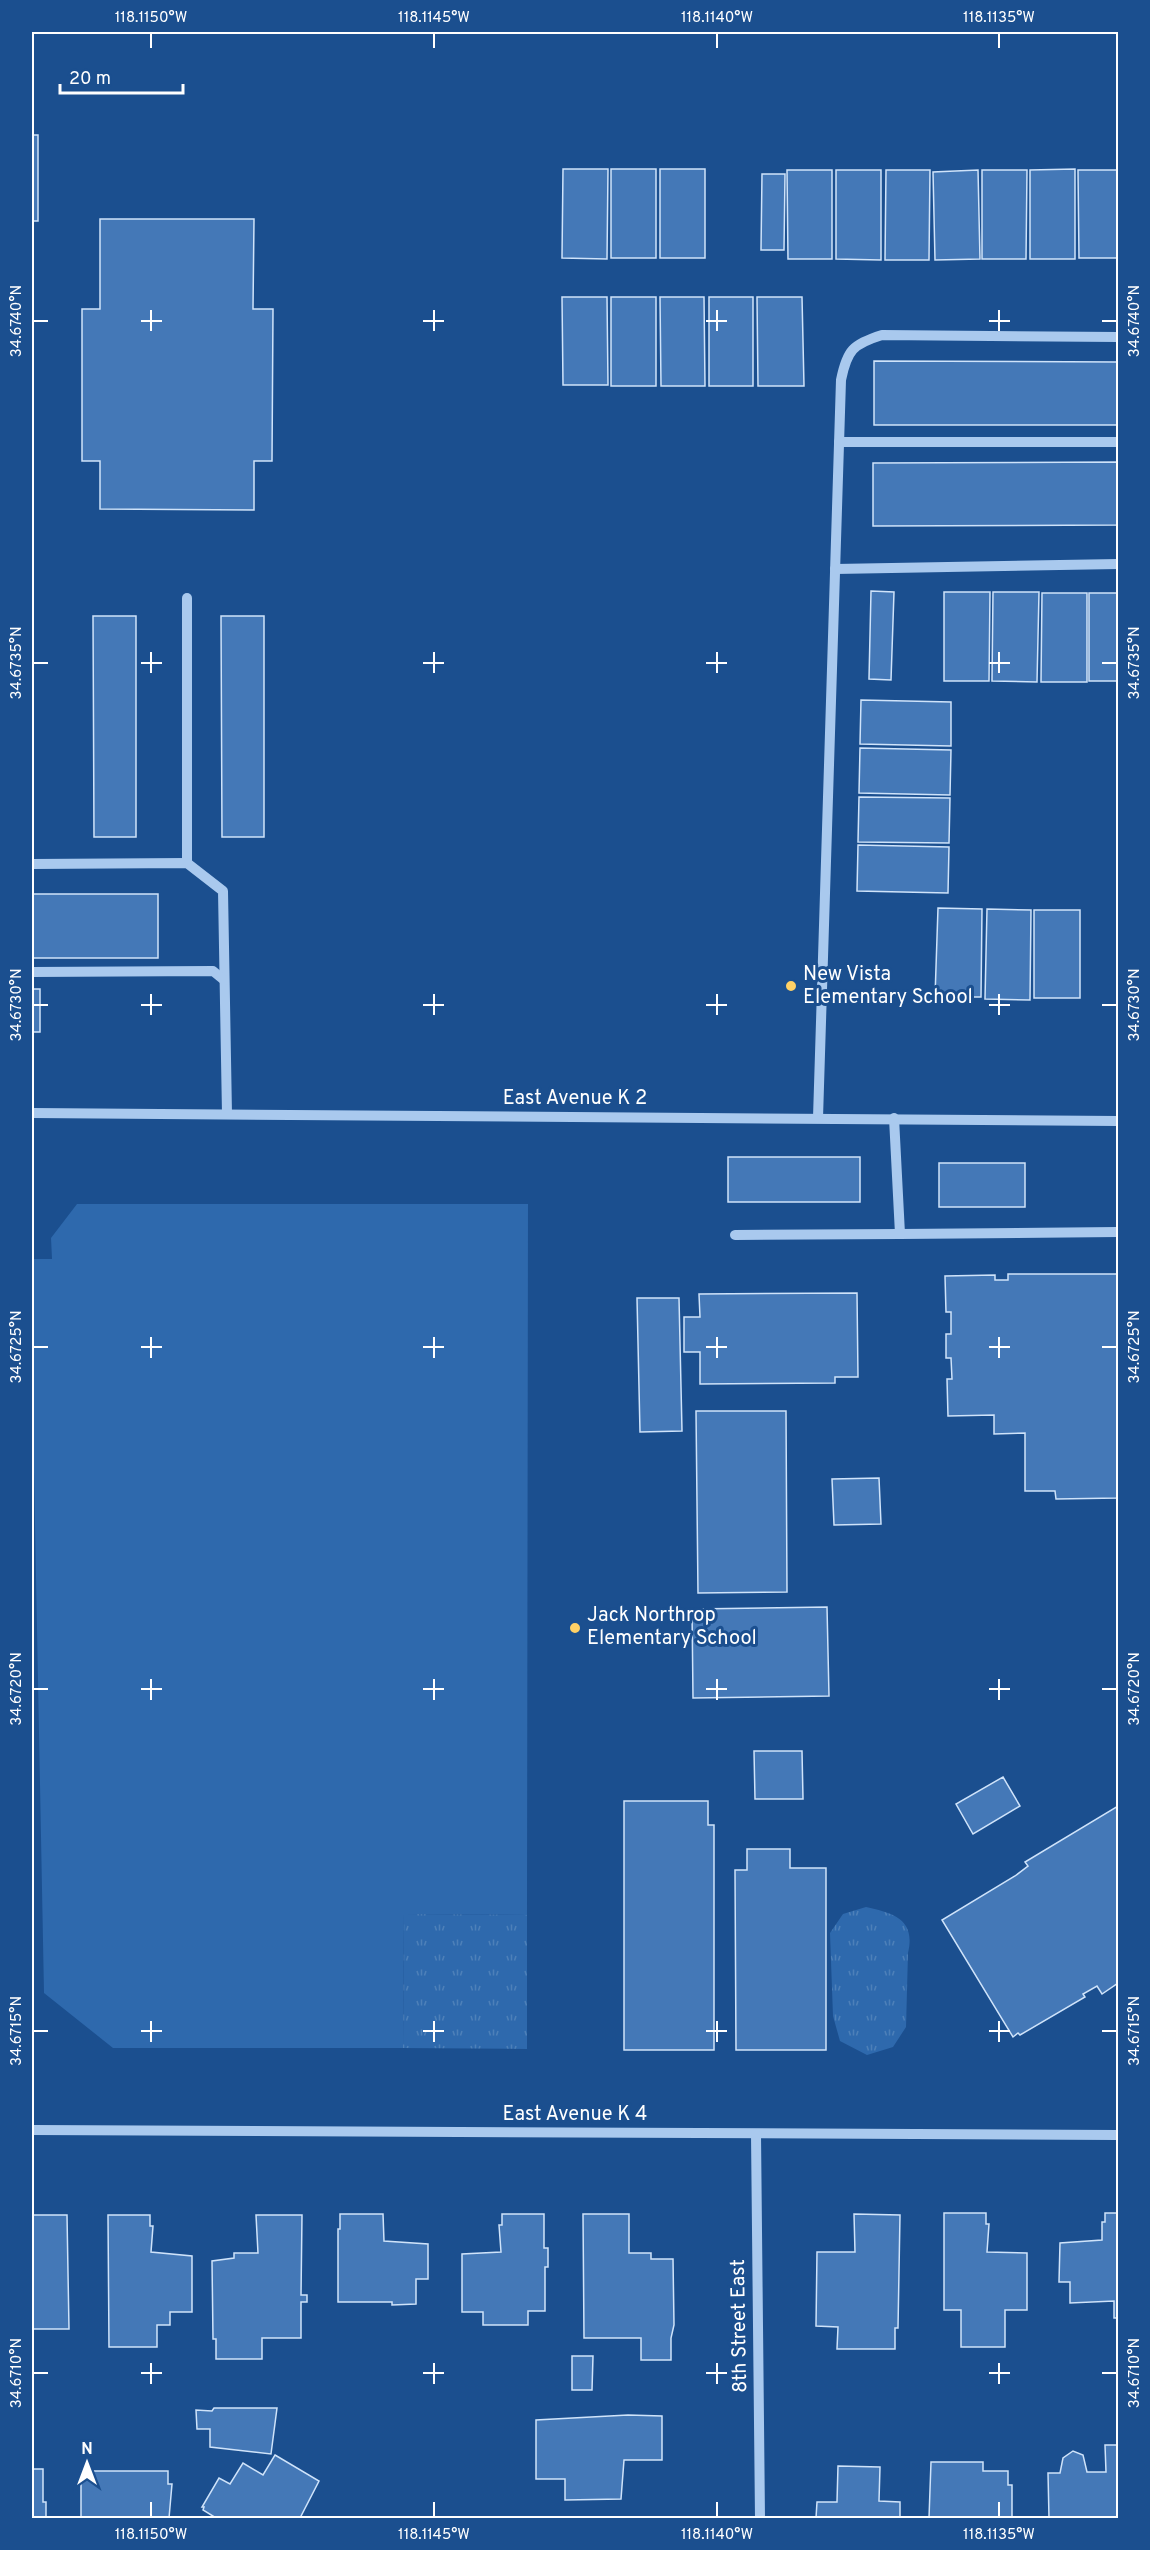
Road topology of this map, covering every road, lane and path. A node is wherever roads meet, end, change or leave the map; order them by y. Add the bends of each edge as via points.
1 (1119, 337) edge
2 (839, 442) junction
3 (1119, 442) edge
4 (1119, 564) edge
5 (835, 569) junction
6 (187, 598) dead end
7 (187, 863) junction
8 (32, 864) edge
9 (32, 972) edge
10 (224, 980) junction
11 (32, 1113) edge
12 (226, 1114) junction
13 (818, 1119) junction
14 (894, 1119) junction
15 (1119, 1120) edge
16 (1119, 1232) edge
17 (900, 1234) junction
18 (735, 1235) dead end
19 (32, 2130) edge
20 (756, 2134) junction
21 (1119, 2135) edge
22 (760, 2518) edge

1 - 2 street via 882,335 861,341 846,356 841,380
2 - 3 street
2 - 5 street
4 - 5 street
5 - 13 street
6 - 7 street
7 - 8 street
7 - 10 street via 223,891
9 - 10 street via 213,971
10 - 12 street
11 - 12 street, East Avenue K 2
12 - 13 street, East Avenue K 2
13 - 14 street, East Avenue K 2
14 - 15 street, East Avenue K 2
14 - 17 street
16 - 17 street
17 - 18 street
19 - 20 street, East Avenue K 4
20 - 21 street, East Avenue K 4
20 - 22 street, 8th Street East

